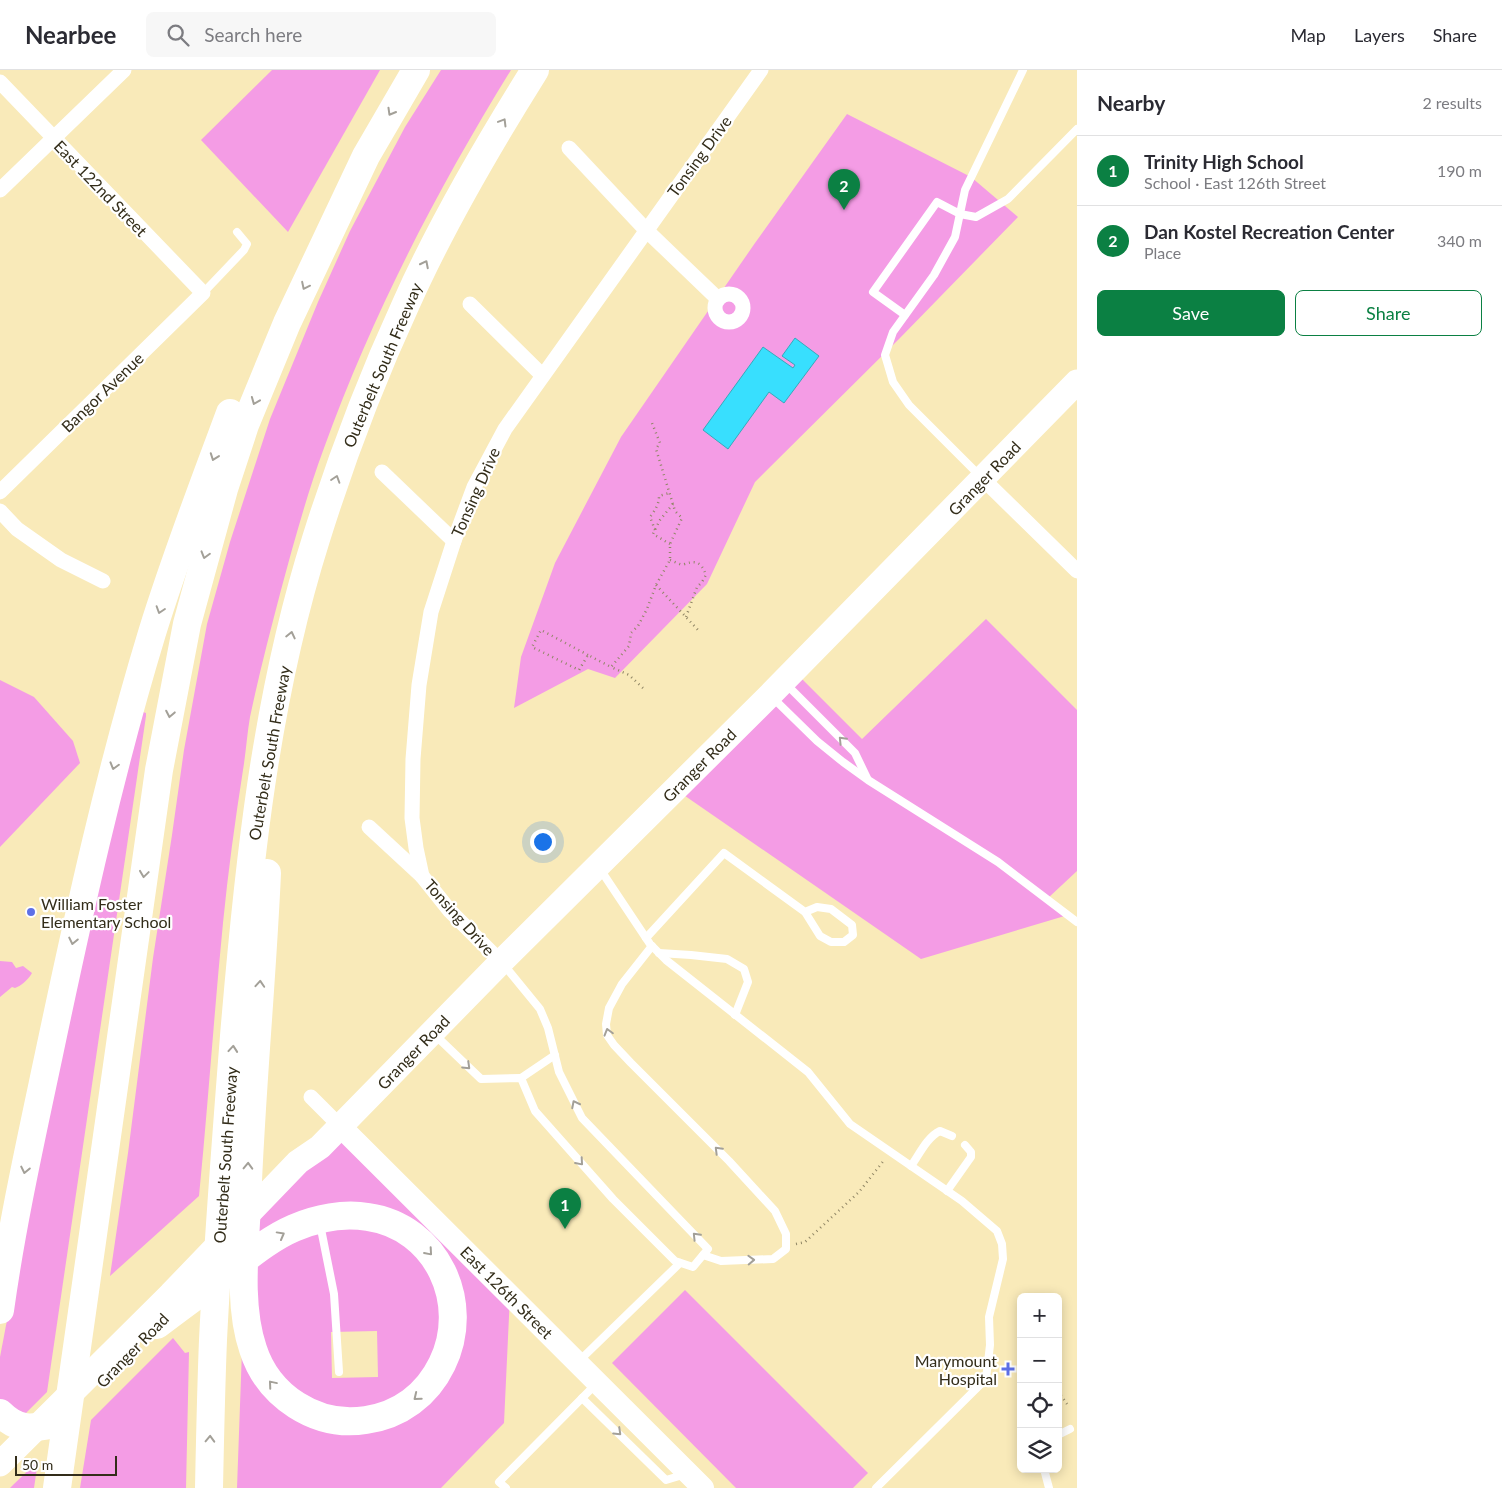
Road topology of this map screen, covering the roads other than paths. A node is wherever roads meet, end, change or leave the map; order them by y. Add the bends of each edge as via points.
1 (124, 70) edge
2 (416, 70) edge
3 (535, 70) edge
4 (761, 70) edge
5 (1023, 70) edge
6 (0, 82) edge
7 (1077, 129) edge
8 (53, 138) junction
9 (569, 148) dead end
10 (0, 190) edge
11 (960, 214) junction
12 (646, 230) junction
13 (237, 232) dead end
14 (203, 293) junction
15 (718, 299) dead end
16 (470, 304) dead end
17 (905, 314) junction
18 (287, 323) junction
19 (542, 375) junction
20 (1077, 382) edge
21 (382, 472) dead end
22 (983, 479) junction
23 (0, 492) edge
24 (0, 511) edge
25 (454, 541) junction
26 (1077, 571) edge
27 (103, 580) dead end
28 (777, 688) junction
29 (270, 734) junction
30 (868, 780) junction
31 (369, 827) dead end
32 (597, 866) junction
33 (422, 876) junction
34 (805, 912) junction
35 (1077, 922) edge
36 (646, 938) junction
37 (652, 946) junction
38 (659, 954) junction
39 (501, 962) junction
40 (735, 1015) junction
41 (432, 1033) junction
42 (555, 1055) junction
43 (521, 1078) junction
44 (311, 1097) dead end
45 (340, 1126) junction
46 (952, 1136) dead end
47 (964, 1145) dead end
48 (320, 1147) junction
49 (911, 1166) junction
50 (947, 1191) junction
51 (319, 1220) junction
52 (703, 1255) junction
53 (680, 1263) junction
54 (0, 1307) edge
55 (157, 1325) junction
56 (577, 1363) junction
57 (339, 1372) dead end
58 (590, 1391) junction
59 (0, 1414) edge
60 (48, 1425) junction
61 (1070, 1429) dead end
62 (1062, 1433) edge
63 (0, 1464) edge
64 (1045, 1473) edge
65 (695, 1481) edge
66 (0, 1483) edge
67 (57, 1486) edge
68 (209, 1488) edge
69 (506, 1488) edge
70 (876, 1488) edge
71 (1050, 1488) edge

1 - 8 street
2 -> 18 highway via 366,156
29 -> 3 highway, Outerbelt South Freeway via 290,638 315,543 340,465 376,372 440,235
4 - 12 street, Tonsing Drive
5 - 11 lane via 965,190
6 - 8 street, East 122nd Street
7 - 11 lane via 1008,200 976,218
8 - 10 street
8 - 14 street, East 122nd Street
9 - 12 street
11 - 17 lane via 955,238 934,275
11 - 17 lane via 937,202 873,292
12 - 15 street
12 - 19 street, Tonsing Drive
13 - 14 lane via 247,244 244,250
14 - 23 street, Bangor Avenue
16 - 19 street
17 - 22 lane via 893,332 885,354 893,382 909,405
18 -> 54 highway via 239,388 152,633 91,859 13,1228
18 -> 67 highway via 236,452 187,624 159,770
19 - 25 street, Tonsing Drive via 496,443 474,487
20 - 22 main road, Granger Road
21 - 25 street
22 - 26 street
22 - 28 main road, Granger Road
24 - 27 street via 17,528 61,560
25 - 33 street, Tonsing Drive via 431,612 419,685 412,818
28 - 30 lane via 817,741
30 -> 28 lane via 855,754
28 - 32 main road, Granger Road
51 -> 29 highway via 352,1215 386,1221 403,1229 431,1253 449,1286 454,1324 451,1342 437,1375 410,1402 378,1418 362,1421 327,1418 293,1404 279,1393 259,1364 246,1320 244,1272 249,1138 266,901
68 -> 29 highway, Outerbelt South Freeway via 213,1340 242,938
30 - 35 lane via 998,862
31 - 33 street
32 - 36 lane
32 - 39 main road, Granger Road
33 - 39 street, Tonsing Drive via 450,912
34 - 34 lane via 820,936 832,942 844,942 853,935 852,925 830,909 818,907
34 - 36 lane via 724,853
36 - 37 lane
37 - 38 lane
52 -> 37 lane via 721,1261 773,1259 786,1249 786,1234 775,1211 607,1035 609,1008 622,984
38 - 40 lane
38 - 40 lane via 727,959 744,969 748,982
39 - 41 main road, Granger Road
39 - 42 lane via 540,1009
40 - 49 lane via 808,1072 850,1124
41 -> 43 lane via 481,1079
41 - 45 main road, Granger Road
42 - 43 lane
52 -> 42 lane via 708,1249 582,1118 559,1072
43 -> 53 lane via 535,1111 613,1199
44 - 45 street, East 126th Street
45 - 48 main road, Granger Road
45 - 56 street, East 126th Street
46 - 49 lane via 937,1132
47 - 50 lane via 971,1152 971,1157
48 - 55 main road, Granger Road via 305,1170
48 - 60 main road, Granger Road via 298,1162
49 - 50 lane
50 - 70 lane via 997,1231 1002,1244 1002,1259 989,1317 986,1379
55 -> 51 highway via 280,1234
51 - 57 lane via 334,1294
52 - 53 lane via 693,1267
53 - 56 lane
55 - 60 main road, Granger Road
56 - 58 street, East 126th Street
58 - 65 street, East 126th Street
58 - 69 lane via 500,1482
59 - 60 highway via 17,1426
60 - 63 main road, Granger Road
60 - 66 main road, Granger Road
61 - 62 lane
64 - 71 lane

